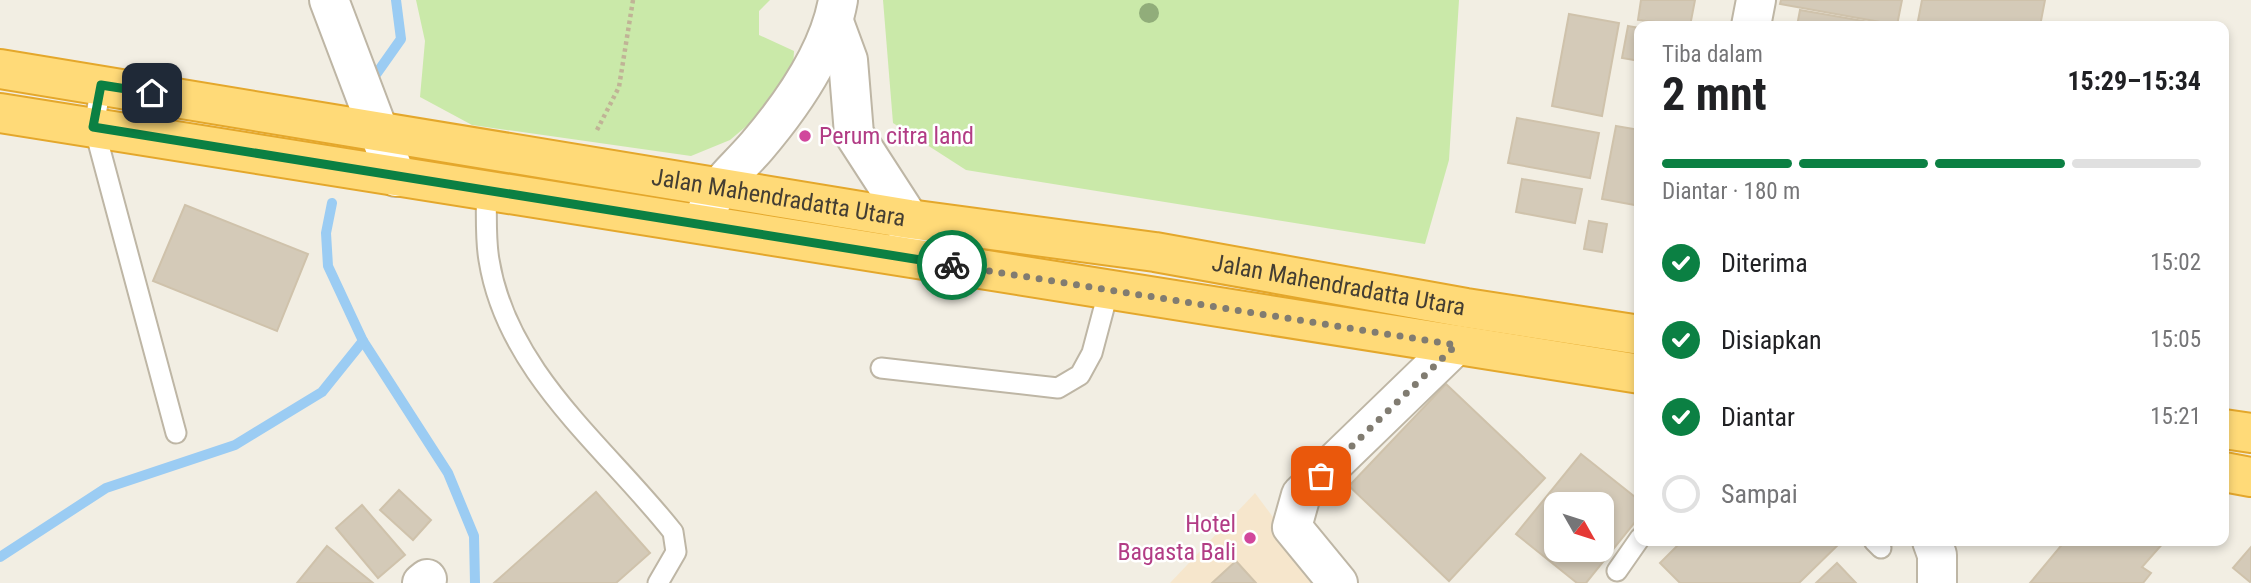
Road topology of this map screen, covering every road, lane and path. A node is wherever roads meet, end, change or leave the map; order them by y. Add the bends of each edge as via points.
1 (329, 0) edge
2 (633, 0) edge
3 (1756, 0) edge
4 (836, 11) edge
5 (1752, 21) edge
6 (0, 69) edge
7 (101, 85) junction
8 (0, 113) edge
9 (93, 127) junction
10 (380, 131) junction
11 (580, 166) junction
12 (396, 177) junction
13 (717, 187) junction
14 (486, 190) junction
15 (909, 219) junction
16 (701, 225) junction
17 (908, 258) junction
18 (1109, 289) junction
19 (1634, 334) edge
20 (1456, 345) junction
21 (881, 368) dead end
22 (1634, 373) edge
23 (2229, 430) edge
24 (176, 433) dead end
25 (2251, 433) edge
26 (2229, 473) edge
27 (2251, 477) edge
28 (1634, 546) edge
29 (1934, 546) edge
30 (1617, 571) dead end
31 (657, 583) edge
32 (1338, 583) edge
33 (1937, 583) edge

1 - 10 street
2 - 11 path via 620,87
3 - 5 street
4 - 13 street via 798,92 757,146
4 - 15 street via 848,60 855,134
6 - 7 highway, Jalan Mahendradatta Utara
7 - 9 lane
7 - 10 highway, Jalan Mahendradatta Utara
8 - 9 highway, Jalan Mahendradatta Utara
9 - 12 highway, Jalan Mahendradatta Utara
9 - 24 lane
10 - 11 highway, Jalan Mahendradatta Utara
10 - 12 street
11 - 13 highway, Jalan Mahendradatta Utara
12 - 14 highway, Jalan Mahendradatta Utara
13 - 15 highway, Jalan Mahendradatta Utara
13 - 16 street
14 - 16 highway, Jalan Mahendradatta Utara
14 - 31 lane via 489,260 508,323 539,378 673,532 676,552
15 - 17 street
15 - 19 highway, Jalan Mahendradatta Utara via 1155,252
16 - 17 highway, Jalan Mahendradatta Utara
17 - 18 highway, Jalan Mahendradatta Utara
18 - 20 highway, Jalan Mahendradatta Utara
18 - 21 lane via 1092,353 1080,375 1058,388
20 - 22 highway, Jalan Mahendradatta Utara
20 - 32 street via 1301,495 1292,527
23 - 25 highway
26 - 27 highway
28 - 30 lane
29 - 33 street

